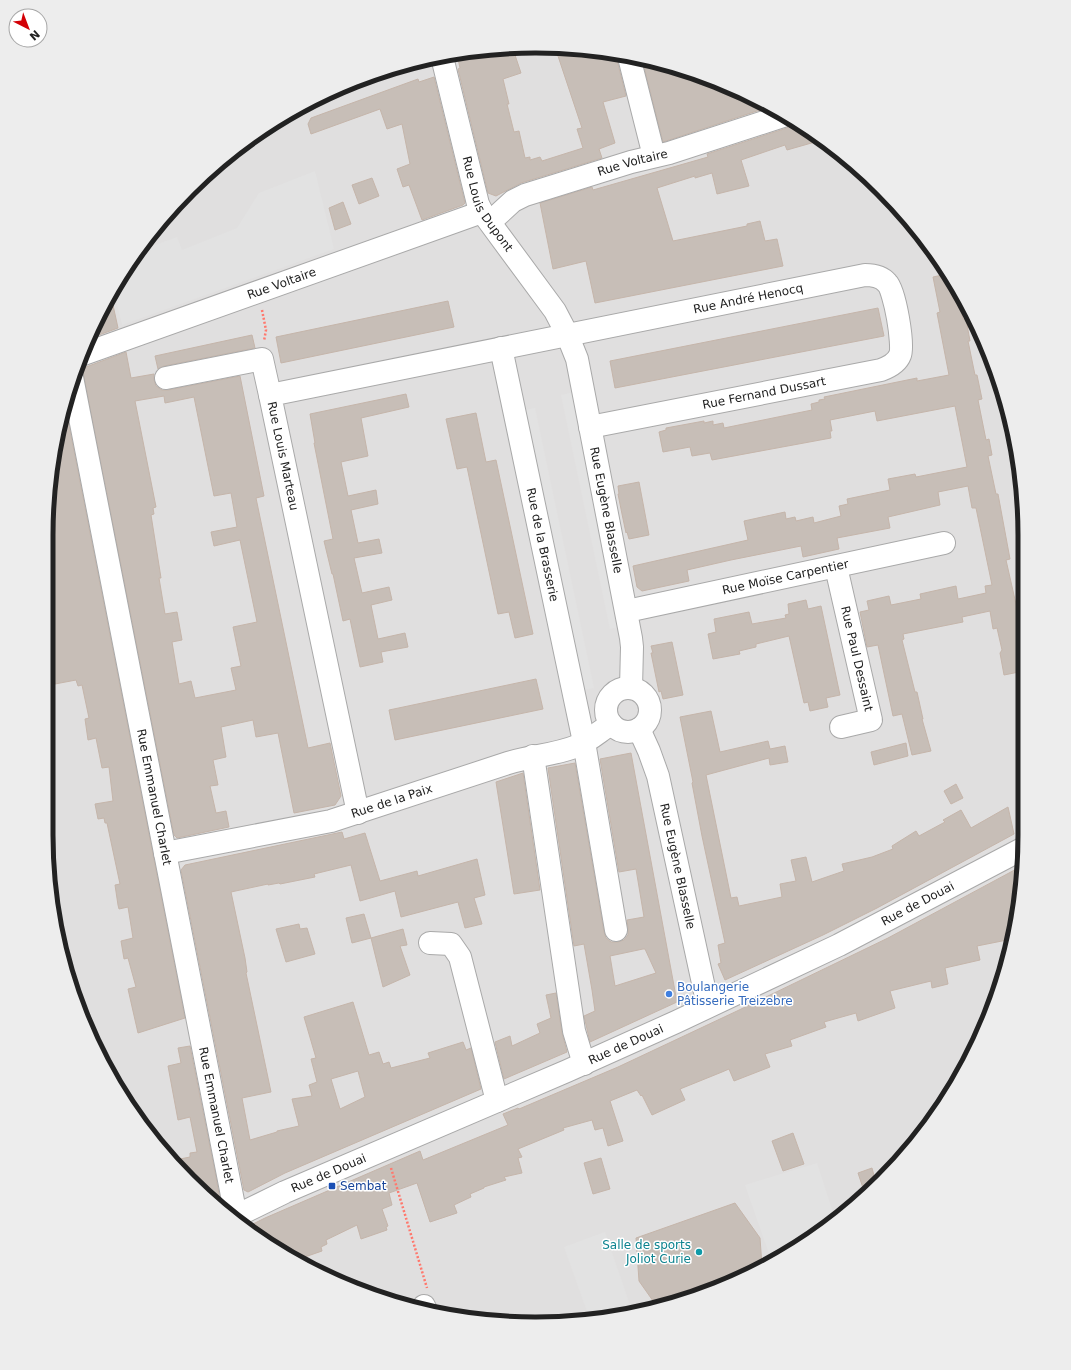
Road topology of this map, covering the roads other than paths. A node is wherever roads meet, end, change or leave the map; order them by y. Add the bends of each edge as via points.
1 (443, 62) edge
2 (630, 62) edge
3 (777, 118) edge
4 (654, 156) junction
5 (486, 217) junction
6 (898, 322) joint
7 (567, 334) junction
8 (501, 348) junction
9 (90, 352) edge
10 (166, 378) dead end
11 (75, 392) edge
12 (270, 395) junction
13 (590, 427) junction
14 (944, 543) dead end
15 (836, 567) junction
16 (627, 611) junction
17 (631, 688) junction
18 (611, 724) junction
19 (841, 727) dead end
20 (639, 729) junction
21 (584, 742) junction
22 (534, 756) junction
23 (358, 813) junction
24 (1018, 849) edge
25 (165, 853) junction
26 (616, 930) dead end
27 (430, 943) dead end
28 (708, 1006) junction
29 (584, 1064) junction
30 (498, 1101) junction
31 (235, 1211) edge
32 (239, 1215) edge

1 - 5 street, Rue Louis Dupont via 477,199
2 - 4 street
3 - 4 street, Rue Voltaire
4 - 5 street, Rue Voltaire via 525,196
5 - 7 street, Rue Louis Dupont via 554,311
5 - 9 street, Rue Voltaire via 258,292
6 - 7 street, Rue André Henocq via 894,297 887,282 873,275 865,275
6 - 13 street, Rue Fernand Dussart via 902,344 900,357 889,367 881,370
7 - 8 street, Rue Louis Marteau
7 - 13 street, Rue Eugène Blasselle via 577,359
8 - 12 street, Rue Louis Marteau
8 - 21 street, Rue de la Brasserie
10 - 12 street via 262,359
11 - 25 street, Rue Emmanuel Charlet
12 - 23 street, Rue Louis Marteau
13 - 16 street, Rue Eugène Blasselle
14 - 15 street, Rue Moïse Carpentier
15 - 16 street, Rue Moïse Carpentier
15 - 19 street, Rue Paul Dessaint via 871,720
16 - 17 street, Rue Eugène Blasselle via 632,646
17 - 18 street via 620,689 609,699 606,714
17 - 20 street via 644,694 650,707 647,722
18 - 20 street via 624,732
18 - 21 street, Rue de la Paix
20 - 28 street, Rue Eugène Blasselle via 658,776
21 - 22 street, Rue de la Paix via 567,749
21 - 26 street, Rue de la Brasserie
22 - 23 street, Rue de la Paix
22 - 29 street via 574,1031
23 - 25 street, Rue de la Paix via 330,821
24 - 28 street, Rue de Douai via 839,945
25 - 31 street, Rue Emmanuel Charlet
27 - 30 street via 451,944 460,956
28 - 29 street, Rue de Douai
29 - 30 street, Rue de Douai
30 - 32 street, Rue de Douai via 285,1192

